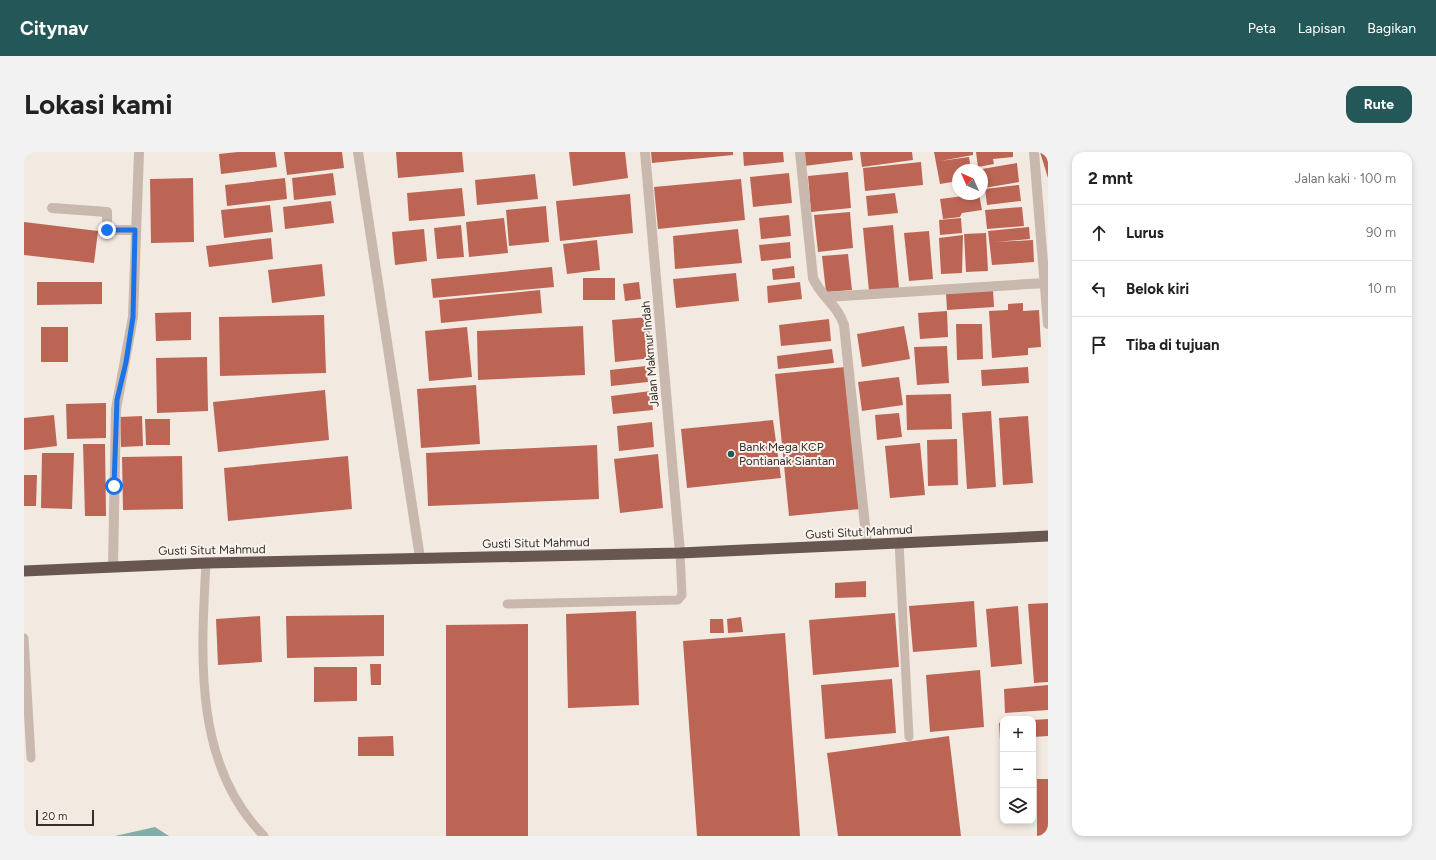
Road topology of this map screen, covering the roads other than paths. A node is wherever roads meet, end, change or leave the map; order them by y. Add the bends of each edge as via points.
1 (139, 152) edge
2 (358, 152) edge
3 (645, 152) edge
4 (800, 152) edge
5 (1034, 152) edge
6 (52, 208) dead end
7 (1044, 218) edge
8 (135, 230) junction
9 (1045, 283) junction
10 (826, 297) junction
11 (1048, 324) edge
12 (1048, 536) edge
13 (899, 542) junction
14 (867, 545) junction
15 (680, 553) junction
16 (415, 558) junction
17 (206, 563) junction
18 (113, 566) junction
19 (24, 571) edge
20 (507, 604) dead end
21 (24, 638) edge
22 (909, 737) dead end
23 (31, 758) dead end
24 (264, 836) edge

1 - 8 street
2 - 16 street
3 - 15 street, Jalan Makmur Indah
4 - 10 street via 813,278 817,288
5 - 7 street
6 - 8 street via 107,212 107,230
7 - 9 street
8 - 18 street via 133,317 116,409
9 - 10 street
9 - 11 street
10 - 14 street via 840,313 844,325
12 - 13 highway, Gusti Situt Mahmud
13 - 14 highway, Gusti Situt Mahmud
13 - 22 lane
14 - 15 highway, Gusti Situt Mahmud
15 - 16 highway, Gusti Situt Mahmud
15 - 20 lane via 682,595 678,600
16 - 17 highway, Gusti Situt Mahmud
17 - 18 highway, Gusti Situt Mahmud
17 - 24 lane via 202,638 208,720 221,765 235,799 246,817
18 - 19 highway, Gusti Situt Mahmud
21 - 23 lane

